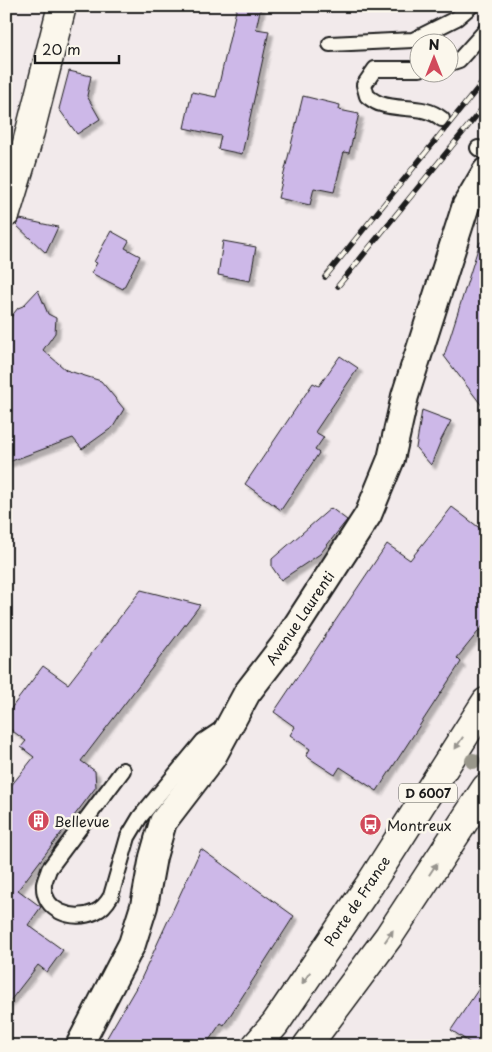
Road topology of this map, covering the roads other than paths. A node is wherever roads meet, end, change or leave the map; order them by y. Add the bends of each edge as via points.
1 (62, 6) edge
2 (470, 6) edge
3 (486, 30) edge
4 (330, 44) dead end
5 (460, 60) edge
6 (410, 69) edge
7 (442, 119) dead end
8 (483, 158) edge
9 (6, 214) edge
10 (486, 702) edge
11 (231, 723) junction
12 (123, 770) dead end
13 (486, 788) edge
14 (79, 1046) edge
15 (256, 1046) edge
16 (307, 1046) edge

1 - 9 main road
2 - 4 lane via 457,18 414,40
3 - 5 lane
6 - 7 lane via 375,69 364,86 367,96 380,104 421,109
8 - 11 street, Avenue Laurenti via 405,396 391,459 368,515 284,645 247,693
10 -> 15 main road, Porte de France / D 6007 via 370,884 275,1024
11 - 12 lane via 202,741 140,818 128,837 106,904 91,914 55,911 44,884 49,869
11 - 14 street, Avenue Laurenti via 212,758 163,822 132,944
16 -> 13 main road, D 6007 via 389,936

